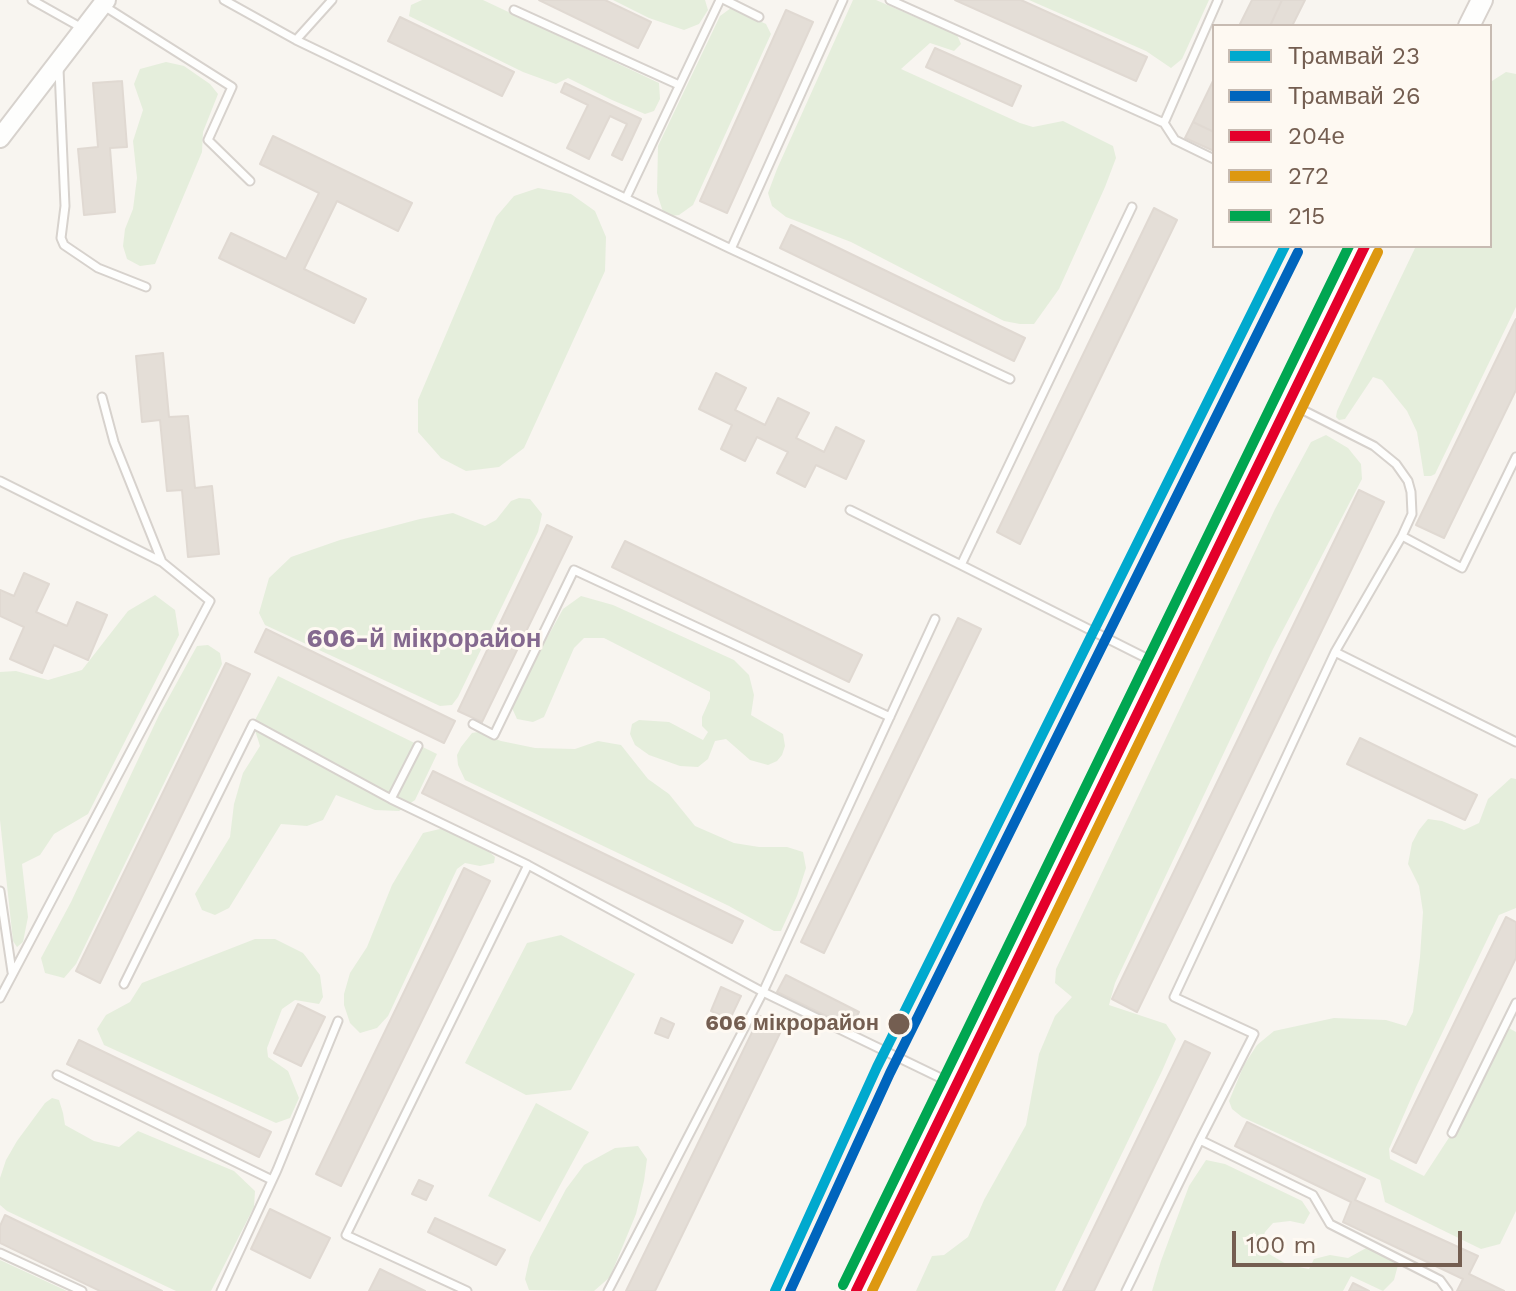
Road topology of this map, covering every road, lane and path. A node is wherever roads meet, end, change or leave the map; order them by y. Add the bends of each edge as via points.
1 (32, 0) edge
2 (224, 0) edge
3 (332, 0) edge
4 (722, 0) edge
5 (843, 0) edge
6 (890, 0) edge
7 (1218, 0) edge
8 (1482, 0) edge
9 (104, 2) edge
10 (514, 10) dead end
11 (759, 17) dead end
12 (1470, 24) edge
13 (84, 29) junction
14 (296, 40) junction
15 (58, 63) junction
16 (679, 85) junction
17 (1164, 123) junction
18 (0, 138) edge
19 (1212, 158) edge
20 (250, 181) dead end
21 (626, 198) junction
22 (1132, 207) dead end
23 (1364, 248) edge
24 (731, 249) junction
25 (146, 287) dead end
26 (1010, 379) dead end
27 (102, 397) dead end
28 (1290, 403) junction
29 (1516, 457) edge
30 (0, 481) edge
31 (850, 510) dead end
32 (1402, 536) junction
33 (162, 562) junction
34 (961, 565) junction
35 (935, 619) dead end
36 (1335, 652) junction
37 (1161, 665) junction
38 (890, 717) junction
39 (473, 724) dead end
40 (1516, 742) edge
41 (418, 746) dead end
42 (391, 799) junction
43 (528, 865) junction
44 (0, 891) edge
45 (12, 974) junction
46 (124, 984) dead end
47 (763, 992) junction
48 (0, 998) edge
49 (1516, 1003) edge
50 (338, 1021) dead end
51 (57, 1075) dead end
52 (956, 1086) junction
53 (1452, 1133) dead end
54 (1200, 1140) junction
55 (272, 1180) junction
56 (0, 1253) edge
57 (82, 1291) edge
58 (221, 1291) edge
59 (467, 1291) edge
60 (608, 1291) edge
61 (856, 1291) edge
62 (1126, 1291) edge
63 (1448, 1291) edge

1 - 13 lane
2 - 14 lane
3 - 14 lane
4 - 11 lane
4 - 16 lane
5 - 24 lane
6 - 17 lane
7 - 17 lane
8 - 12 main road
9 - 13 street
9 - 20 lane via 232,87 208,140
10 - 16 lane
13 - 15 street
14 - 21 lane
15 - 18 street
15 - 25 lane via 65,206 61,238 69,251 98,268
16 - 21 lane
17 - 19 lane via 1175,140
21 - 24 lane
22 - 34 lane
23 - 28 main road
24 - 26 lane
27 - 33 lane via 114,442
28 - 32 lane via 1374,446 1396,464 1408,481 1412,504
28 - 37 main road
29 - 32 lane via 1462,568
30 - 33 lane
31 - 34 lane
32 - 36 lane
33 - 45 lane via 210,601
34 - 37 lane
35 - 38 lane
36 - 40 lane
36 - 54 lane via 1174,997 1254,1034
37 - 52 main road
38 - 39 lane via 574,570 494,735
38 - 47 lane
41 - 42 lane
42 - 43 lane
42 - 46 lane via 253,724
43 - 47 lane
43 - 59 lane via 346,1235
44 - 45 lane
45 - 48 lane
47 - 52 lane
47 - 60 lane
49 - 53 lane
50 - 55 lane
51 - 55 lane
52 - 61 main road
54 - 62 lane
54 - 63 lane via 1313,1195 1330,1224 1440,1280
55 - 58 lane
56 - 57 lane

